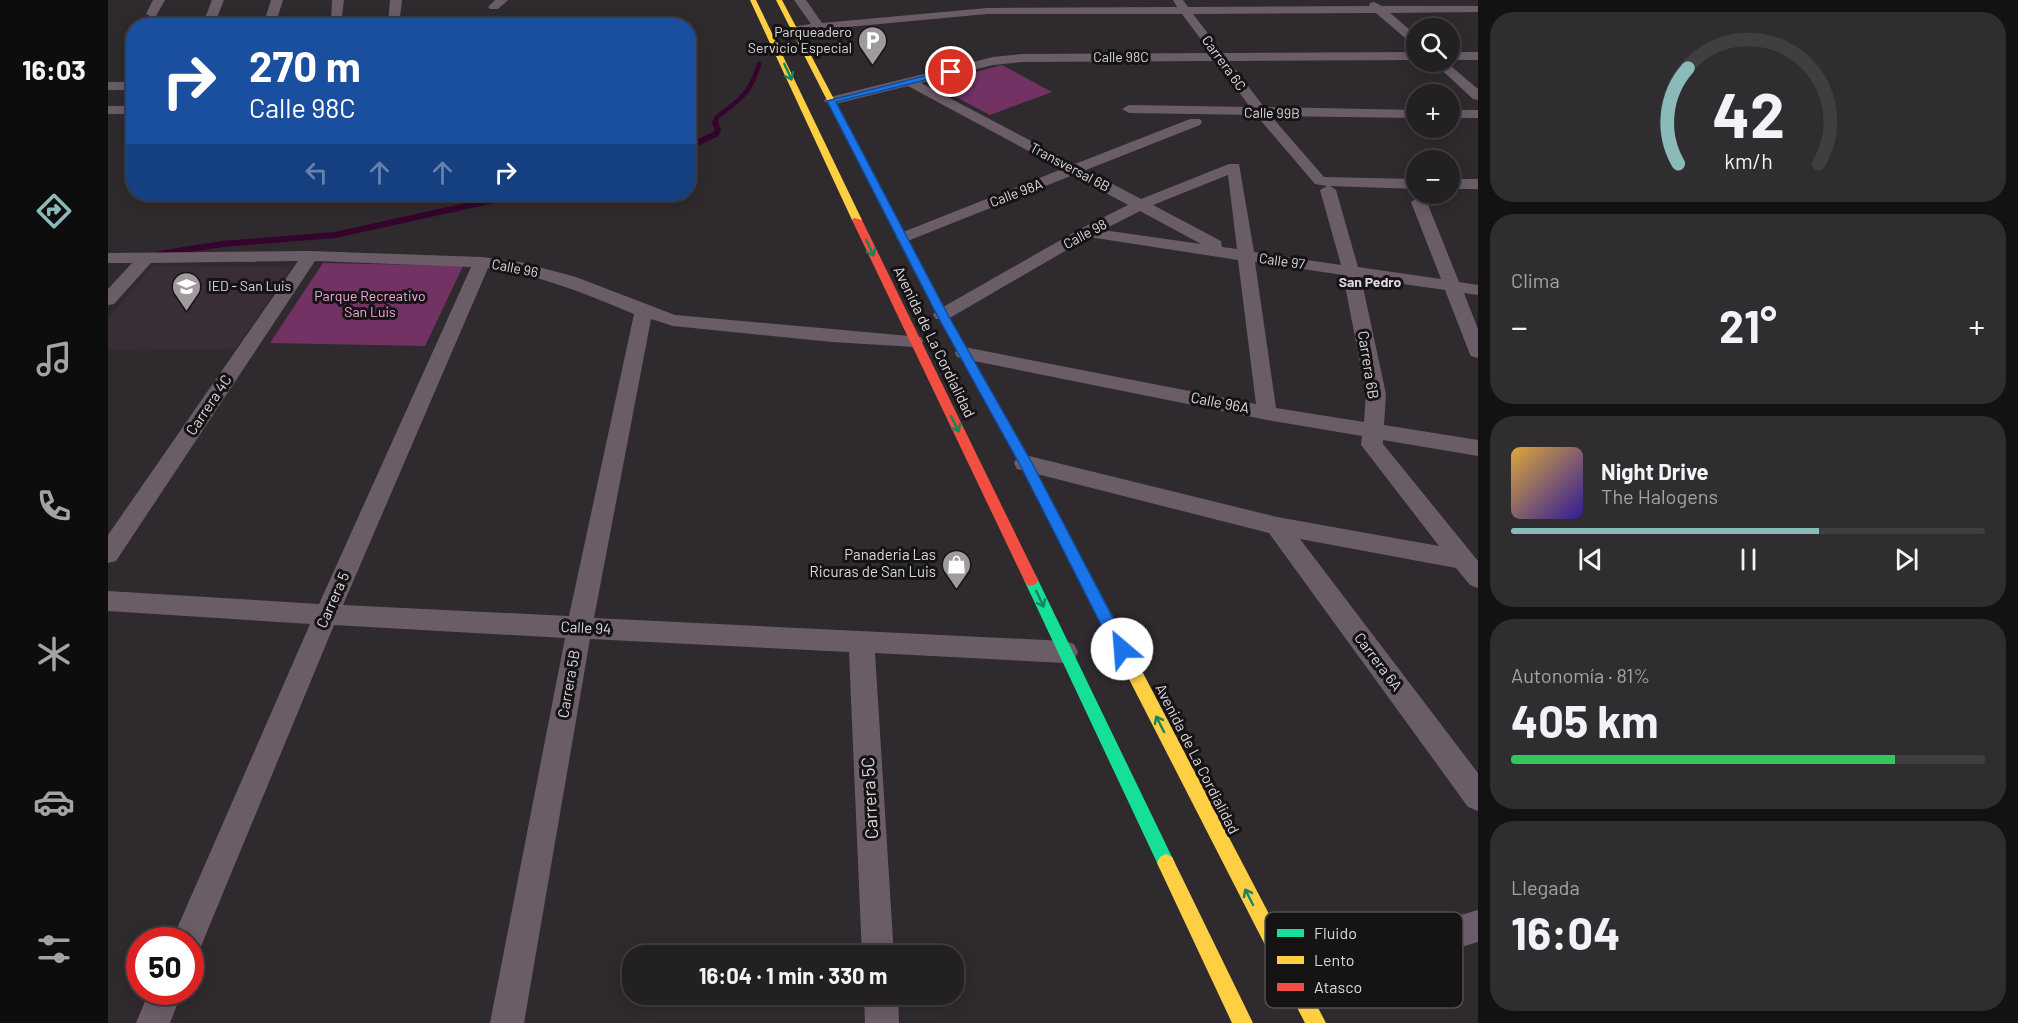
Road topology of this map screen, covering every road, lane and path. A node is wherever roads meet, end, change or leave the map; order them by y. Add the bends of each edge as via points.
1 (159, 0) edge
2 (218, 0) edge
3 (278, 0) edge
4 (338, 0) edge
5 (396, 0) edge
6 (753, 0) edge
7 (779, 0) edge
8 (800, 0) edge
9 (1180, 4) edge
10 (1372, 4) edge
11 (1478, 9) edge
12 (152, 14) dead end
13 (212, 18) dead end
14 (271, 18) edge
15 (337, 18) edge
16 (394, 18) edge
17 (818, 26) junction
18 (794, 29) junction
19 (1406, 33) edge
20 (1406, 56) edge
21 (1460, 56) edge
22 (1478, 56) edge
23 (1220, 57) junction
24 (1450, 72) edge
25 (910, 82) junction
26 (108, 86) edge
27 (126, 87) edge
28 (1478, 96) edge
29 (831, 101) junction
30 (1129, 109) dead end
31 (108, 110) edge
32 (126, 110) edge
33 (1261, 112) junction
34 (1406, 114) edge
35 (1460, 114) edge
36 (1478, 114) edge
37 (1195, 122) dead end
38 (1076, 170) junction
39 (1406, 184) edge
40 (1460, 184) edge
41 (1478, 184) edge
42 (1324, 185) junction
43 (1420, 204) edge
44 (1140, 205) junction
45 (1086, 232) junction
46 (904, 237) junction
47 (1229, 253) junction
48 (1246, 255) junction
49 (310, 256) junction
50 (108, 258) edge
51 (146, 258) junction
52 (482, 262) junction
53 (1351, 271) junction
54 (1452, 286) junction
55 (1478, 290) edge
56 (108, 300) edge
57 (644, 311) junction
58 (942, 315) junction
59 (914, 341) junction
60 (1478, 352) edge
61 (964, 353) junction
62 (1267, 413) junction
63 (1373, 431) junction
64 (1478, 448) edge
65 (1025, 463) junction
66 (1277, 526) junction
67 (108, 554) edge
68 (1461, 559) junction
69 (1478, 579) edge
70 (108, 601) edge
71 (326, 616) junction
72 (579, 628) junction
73 (861, 640) junction
74 (1065, 652) junction
75 (1478, 798) edge
76 (1478, 926) edge
77 (194, 927) edge
78 (1265, 927) edge
79 (1463, 930) edge
80 (878, 945) edge
81 (161, 1005) edge
82 (881, 1005) edge
83 (1308, 1008) edge
84 (153, 1023) edge
85 (507, 1023) edge
86 (882, 1023) edge
87 (1243, 1023) edge
88 (1316, 1023) edge

1 - 12 street
2 - 13 street
3 - 14 street
4 - 15 street
5 - 16 street
6 -> 59 main road, Avenida de La Cordialidad
7 - 18 main road, Avenida de La Cordialidad
8 - 17 street
9 - 10 street
9 - 17 street via 987,11
9 - 23 street, Carrera 6C
10 - 11 street
10 - 19 street
17 - 18 street
18 - 29 main road, Avenida de La Cordialidad
20 - 23 street, Calle 98C
21 - 22 street
23 - 25 street, Calle 98C via 1022,58 993,61
23 - 33 street, Carrera 6C
24 - 28 street
25 - 29 street, Calle 98C
25 - 38 street, Transversal 6B
26 - 27 street
29 - 46 main road, Avenida de La Cordialidad
30 - 33 street, Calle 99B
31 - 32 street
33 - 34 street, Calle 99B
33 - 42 street, Carrera 6C
35 - 36 street
37 - 38 street, Calle 98A
38 - 44 street, Transversal 6B
38 - 46 street, Calle 98A
39 - 42 street
40 - 41 street
42 - 53 street, Carrera 6B
43 - 54 street
44 - 45 street, Calle 98
44 - 47 street, Transversal 6B
44 - 48 street, Calle 98 via 1234,167
45 - 47 street, Calle 97
45 - 58 street, Calle 98
46 - 58 main road, Avenida de La Cordialidad
47 - 48 street, Calle 97
48 - 53 street, Calle 97
48 - 62 street
49 - 51 street, Calle 96
49 - 52 street, Calle 96
49 - 67 street, Carrera 4C
50 - 51 street, Calle 96
51 - 56 street
52 - 57 street, Calle 96 via 520,267 570,281
52 - 71 street, Carrera 5
53 - 54 street, Calle 97
53 - 63 street, Carrera 6B via 1376,394
54 - 55 street, Calle 97
54 - 60 street
57 - 59 street, Calle 96 via 673,320
57 - 72 street, Carrera 5B
58 - 61 main road, Avenida de La Cordialidad
59 -> 74 main road, Avenida de La Cordialidad
61 - 62 street, Calle 96A
61 - 65 main road, Avenida de La Cordialidad
62 - 63 street, Calle 96A
63 - 64 street, Calle 96A
63 - 68 street, Carrera 6B via 1372,445 1377,453
65 - 66 street
78 -> 65 main road, Avenida de La Cordialidad
66 - 68 street
66 - 75 street, Carrera 6A
68 - 69 street, Carrera 6B
70 - 71 street, Calle 94
71 - 72 street, Calle 94
71 - 77 street, Carrera 5
72 - 73 street, Calle 94
72 - 85 street, Carrera 5B
73 - 74 street, Calle 94
73 - 80 street, Carrera 5C
74 - 87 main road, Avenida de La Cordialidad
76 - 79 street
81 - 84 street
82 - 86 street
83 - 88 main road, Avenida de La Cordialidad

